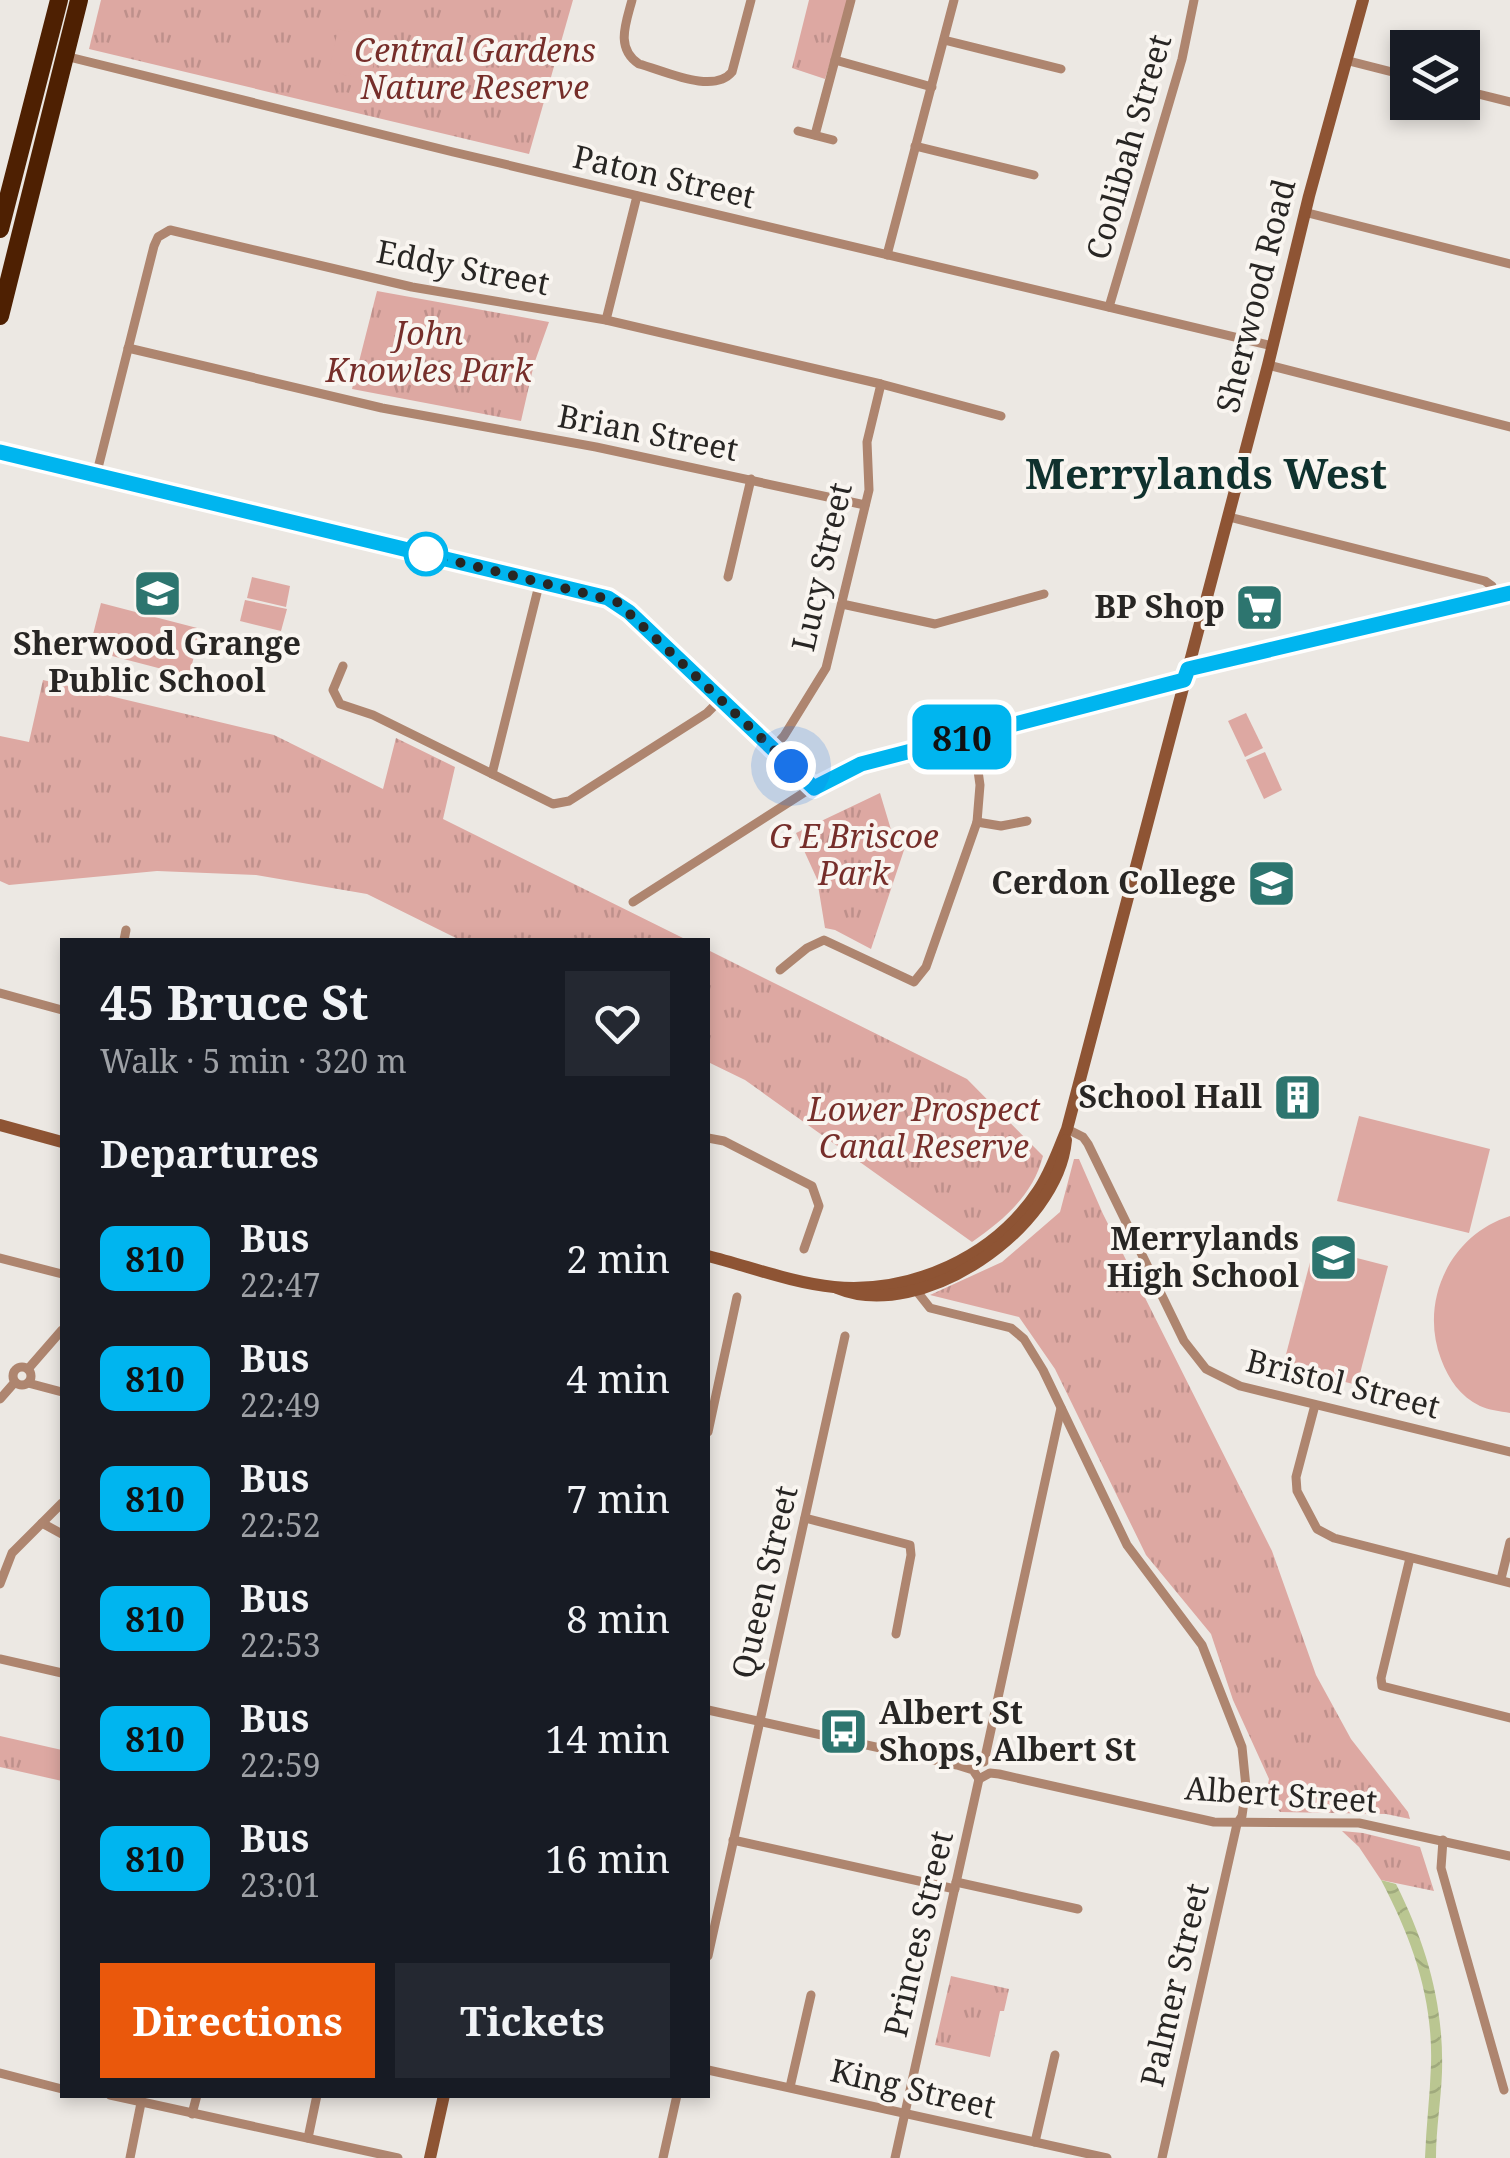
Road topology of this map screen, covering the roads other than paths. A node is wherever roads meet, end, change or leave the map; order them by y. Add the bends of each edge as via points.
1 (59, 0) edge
2 (79, 0) edge
3 (632, 0) edge
4 (751, 0) edge
5 (851, 0) edge
6 (954, 0) edge
7 (1194, 0) edge
8 (1363, 0) edge
9 (944, 40) junction
10 (46, 51) junction
11 (626, 53) junction
12 (64, 56) junction
13 (616, 59) dead end
14 (835, 60) junction
15 (1345, 60) junction
16 (1061, 69) dead end
17 (1390, 71) edge
18 (932, 87) junction
19 (1480, 94) edge
20 (1510, 102) edge
21 (798, 130) dead end
22 (815, 135) junction
23 (833, 140) dead end
24 (915, 146) junction
25 (1034, 176) dead end
26 (637, 196) junction
27 (1304, 212) junction
28 (0, 229) edge
29 (887, 255) junction
30 (1510, 264) edge
31 (1109, 307) junction
32 (0, 316) edge
33 (606, 320) junction
34 (1273, 346) junction
35 (128, 348) junction
36 (1268, 365) junction
37 (881, 384) junction
38 (1001, 416) dead end
39 (1510, 428) edge
40 (0, 452) edge
41 (96, 476) junction
42 (751, 479) junction
43 (865, 504) junction
44 (1229, 517) junction
45 (728, 577) dead end
46 (540, 581) junction
47 (1510, 593) edge
48 (1044, 594) dead end
49 (1495, 596) junction
50 (842, 604) junction
51 (343, 666) dead end
52 (1186, 675) junction
53 (720, 700) junction
54 (972, 734) junction
55 (773, 748) junction
56 (492, 774) junction
57 (814, 788) junction
58 (1027, 821) dead end
59 (976, 822) junction
60 (633, 902) dead end
61 (780, 970) dead end
62 (0, 992) edge
63 (60, 1009) edge
64 (0, 1125) edge
65 (1067, 1129) junction
66 (710, 1138) edge
67 (60, 1141) edge
68 (804, 1248) dead end
69 (710, 1256) edge
70 (0, 1258) edge
71 (60, 1273) edge
72 (914, 1286) junction
73 (737, 1298) dead end
74 (60, 1332) edge
75 (845, 1336) dead end
76 (28, 1369) junction
77 (16, 1382) junction
78 (28, 1383) junction
79 (60, 1391) edge
80 (0, 1399) edge
81 (1315, 1405) junction
82 (1060, 1408) junction
83 (710, 1423) edge
84 (1510, 1452) edge
85 (60, 1505) edge
86 (805, 1518) junction
87 (42, 1524) junction
88 (60, 1533) edge
89 (1510, 1542) edge
90 (1410, 1558) junction
91 (1506, 1581) edge
92 (0, 1584) edge
93 (896, 1634) dead end
94 (0, 1659) edge
95 (60, 1673) edge
96 (710, 1710) edge
97 (1510, 1718) edge
98 (760, 1721) junction
99 (984, 1762) junction
100 (973, 1770) junction
101 (990, 1773) junction
102 (980, 1779) junction
103 (1237, 1824) junction
104 (733, 1840) junction
105 (1443, 1840) junction
106 (1510, 1856) edge
107 (956, 1886) junction
108 (1078, 1908) dead end
109 (710, 1947) edge
110 (811, 1995) dead end
111 (1055, 2055) dead end
112 (710, 2070) edge
113 (0, 2073) edge
114 (790, 2087) junction
115 (60, 2088) edge
116 (1504, 2090) dead end
117 (122, 2098) edge
118 (196, 2098) edge
119 (316, 2098) edge
120 (443, 2098) edge
121 (675, 2098) edge
122 (141, 2103) junction
123 (905, 2113) junction
124 (192, 2114) junction
125 (308, 2138) junction
126 (1035, 2142) junction
127 (130, 2158) edge
128 (398, 2158) edge
129 (430, 2158) edge
130 (662, 2158) edge
131 (895, 2158) edge
132 (1107, 2158) edge
133 (1162, 2158) edge

1 - 10 highway
2 - 12 highway
3 - 11 street
4 - 11 street via 727,82 638,64
5 - 14 street
6 - 9 street
7 - 31 street, Coolibah Street
8 - 15 main road, Sherwood Road
9 - 16 street
9 - 18 street
10 - 12 street, Paton Street
10 - 28 highway
11 - 13 street
12 - 26 street, Paton Street
12 - 32 highway
14 - 18 street
14 - 22 street
15 - 17 street
15 - 27 main road, Sherwood Road
18 - 24 street
19 - 20 street
21 - 22 street
22 - 23 street
24 - 25 street
24 - 29 street
26 - 29 street, Paton Street
26 - 33 street
27 - 30 street
27 - 34 main road, Sherwood Road
29 - 31 street, Paton Street
31 - 34 street, Paton Street
33 - 35 street, Eddy Street via 412,287 170,230 156,241
33 - 37 street, Eddy Street
34 - 36 main road, Sherwood Road
35 - 41 street, Eddy Street
35 - 42 street, Brian Street via 382,408
36 - 39 street
36 - 44 main road, Sherwood Road
37 - 38 street, Eddy Street
37 - 43 street, Lucy Street via 868,438
40 - 41 street
41 - 46 street
42 - 43 street, Brian Street
42 - 45 street
43 - 50 street, Lucy Street
44 - 49 street via 1485,581
44 - 52 main road, Sherwood Road
46 - 53 street via 616,601
46 - 56 street
47 - 49 street
48 - 50 street via 935,624
49 - 52 street
50 - 55 street, Lucy Street via 826,668
51 - 56 street via 333,690 340,704
52 - 54 street
52 - 65 main road, Sherwood Road
53 - 55 street
53 - 56 street via 566,802 548,802
54 - 57 street via 861,764
54 - 59 street via 980,785
55 - 57 street
57 - 60 street
58 - 59 street
59 - 61 street via 926,966 914,982 830,941 815,943
62 - 63 street
64 - 67 main road
65 - 72 main road, Sherwood Road via 1060,1170 1023,1218
65 - 81 street, Bristol Street via 1088,1144 1198,1362 1240,1386
66 - 68 street via 812,1186 819,1206
69 - 72 main road via 834,1287
70 - 71 street
72 - 82 street, Palmer Street via 930,1308 1011,1328 1043,1370
73 - 83 street
74 - 76 street
75 - 86 street, Queen Street
76 - 77 street via 15,1370
76 - 78 street
77 - 78 street
77 - 80 street
78 - 79 street
81 - 84 street, Bristol Street
81 - 90 street via 1296,1476 1317,1529
82 - 99 street
82 - 103 street, Palmer Street via 1127,1546 1202,1646 1242,1747 1246,1787
85 - 87 street
86 - 93 street via 910,1545
86 - 98 street, Queen Street
87 - 88 street
87 - 92 street via 8,1560
89 - 91 street
90 - 91 street
90 - 97 street via 1382,1686
94 - 95 street
96 - 98 street
98 - 100 street
98 - 104 street, Queen Street
99 - 100 street
99 - 101 street
100 - 102 street
101 - 102 street
101 - 103 street, Albert Street
102 - 107 street, Princes Street
103 - 105 street, Albert Street via 1358,1823
103 - 133 street, Palmer Street
104 - 107 street
104 - 109 street, Queen Street
105 - 106 street, Albert Street
105 - 116 street via 1441,1868
107 - 108 street
107 - 123 street, Princes Street
110 - 114 street
111 - 126 street
112 - 114 street, King Street
113 - 115 street
114 - 123 street, King Street
117 - 122 street
118 - 124 street
119 - 125 street
120 - 129 main road
121 - 130 street
122 - 124 street
122 - 127 street
123 - 126 street, King Street
123 - 131 street, Princes Street
124 - 125 street
125 - 128 street
126 - 132 street, King Street

